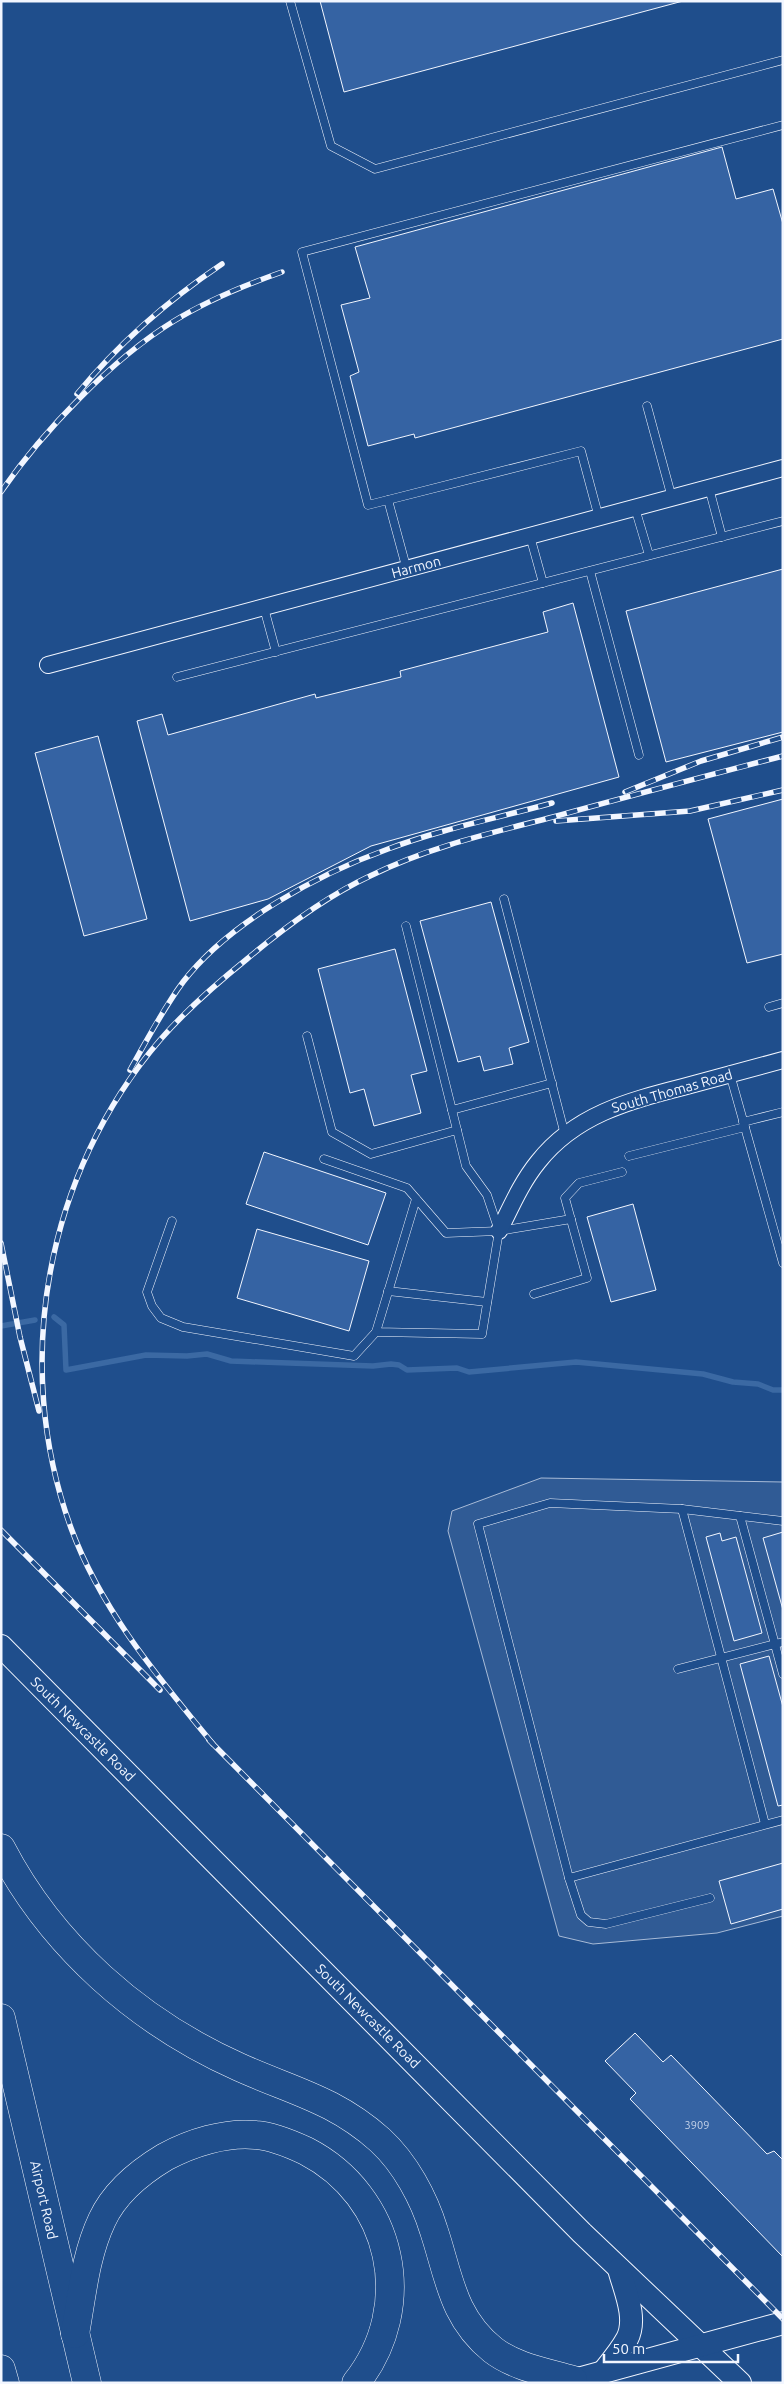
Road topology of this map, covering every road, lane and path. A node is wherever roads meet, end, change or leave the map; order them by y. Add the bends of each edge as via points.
1 (290, 1) edge
2 (783, 60) edge
3 (783, 125) edge
4 (647, 406) dead end
5 (783, 468) edge
6 (709, 488) junction
7 (672, 498) junction
8 (388, 500) junction
9 (635, 508) junction
10 (599, 518) junction
11 (783, 521) edge
12 (530, 536) junction
13 (722, 537) junction
14 (649, 556) junction
15 (407, 570) junction
16 (590, 570) junction
17 (543, 583) junction
18 (264, 608) junction
19 (276, 652) junction
20 (48, 665) dead end
21 (177, 678) dead end
22 (638, 755) dead end
23 (504, 899) dead end
24 (406, 926) dead end
25 (783, 1004) edge
26 (769, 1007) dead end
27 (307, 1036) dead end
28 (783, 1060) edge
29 (730, 1074) junction
30 (552, 1083) junction
31 (452, 1110) junction
32 (783, 1112) edge
33 (744, 1124) junction
34 (457, 1130) junction
35 (565, 1134) junction
36 (629, 1156) dead end
37 (324, 1159) dead end
38 (622, 1172) dead end
39 (416, 1199) junction
40 (571, 1220) junction
41 (172, 1221) dead end
42 (499, 1231) junction
43 (783, 1263) edge
44 (388, 1291) junction
45 (534, 1294) dead end
46 (487, 1302) junction
47 (376, 1332) junction
48 (682, 1509) junction
49 (740, 1516) junction
50 (783, 1520) edge
51 (779, 1642) edge
52 (1, 1646) edge
53 (721, 1658) junction
54 (678, 1669) dead end
55 (783, 1674) edge
56 (783, 1820) edge
57 (765, 1824) junction
58 (1, 1848) edge
59 (569, 1878) junction
60 (710, 1898) dead end
61 (1, 2018) edge
62 (618, 2268) junction
63 (783, 2324) edge
64 (75, 2334) junction
65 (699, 2346) junction
66 (1, 2369) edge
67 (604, 2371) junction
68 (569, 2382) edge
69 (2, 2383) edge
70 (87, 2383) edge
71 (356, 2383) edge
72 (740, 2383) edge

1 - 2 lane via 331,146 375,169
3 - 8 lane via 302,252 368,505
4 - 7 lane
5 - 6 street, Harmon
6 - 7 street, Harmon
6 - 13 lane
7 - 9 street, Harmon
8 - 10 lane via 580,451
8 - 15 lane
9 - 10 street, Harmon
9 - 14 lane
10 - 12 street, Harmon
11 - 13 lane
12 - 15 street, Harmon
12 - 17 lane
13 - 14 lane
14 - 16 lane
15 - 18 street, Harmon
16 - 17 lane
16 - 22 lane
17 - 19 lane
18 - 19 lane
18 - 20 street, Harmon
19 - 21 lane
23 - 30 lane
24 - 31 lane
25 - 26 lane
27 - 34 lane via 332,1132 372,1154
28 - 29 street, South Thomas Road
29 - 33 lane
29 - 35 street, South Thomas Road via 630,1101 577,1124
30 - 31 lane
30 - 35 lane
31 - 34 lane
32 - 33 lane
33 - 36 lane
33 - 43 lane
34 - 42 lane via 466,1166 487,1195
35 - 42 street, South Thomas Road via 538,1161 520,1186
37 - 39 lane via 406,1188
38 - 40 lane via 579,1183 565,1198
39 - 42 lane via 446,1233
39 - 44 lane
40 - 42 lane
40 - 45 lane via 587,1278
41 - 47 lane via 147,1292 161,1318 183,1327 354,1356
42 - 46 lane
44 - 46 lane
44 - 47 lane
46 - 47 lane via 482,1334
48 - 49 lane
48 - 53 lane
48 - 59 lane via 550,1503 478,1524
49 - 50 lane
49 - 51 lane
51 - 53 lane
51 - 55 lane
52 - 62 street, South Newcastle Road
53 - 54 lane
53 - 57 lane
56 - 57 lane
57 - 59 lane
58 - 68 highway via 30,1898 56,1930 123,1996 157,2022 238,2067 334,2106 382,2142 422,2198 459,2311 473,2331 494,2351
59 - 60 lane via 581,1916 589,1922 606,1924
61 - 64 highway, Airport Road
62 - 65 street, South Newcastle Road
62 - 67 street via 631,2325 628,2338
63 - 65 street
64 - 70 highway, Airport Road
64 - 71 highway via 90,2249 102,2218 124,2189 152,2165 184,2147 218,2137 256,2135 292,2144 325,2161 351,2184 370,2212 384,2242 390,2272 389,2304 382,2336 369,2367
65 - 67 street
65 - 72 street, South Newcastle Road
66 - 69 highway
67 - 68 street

